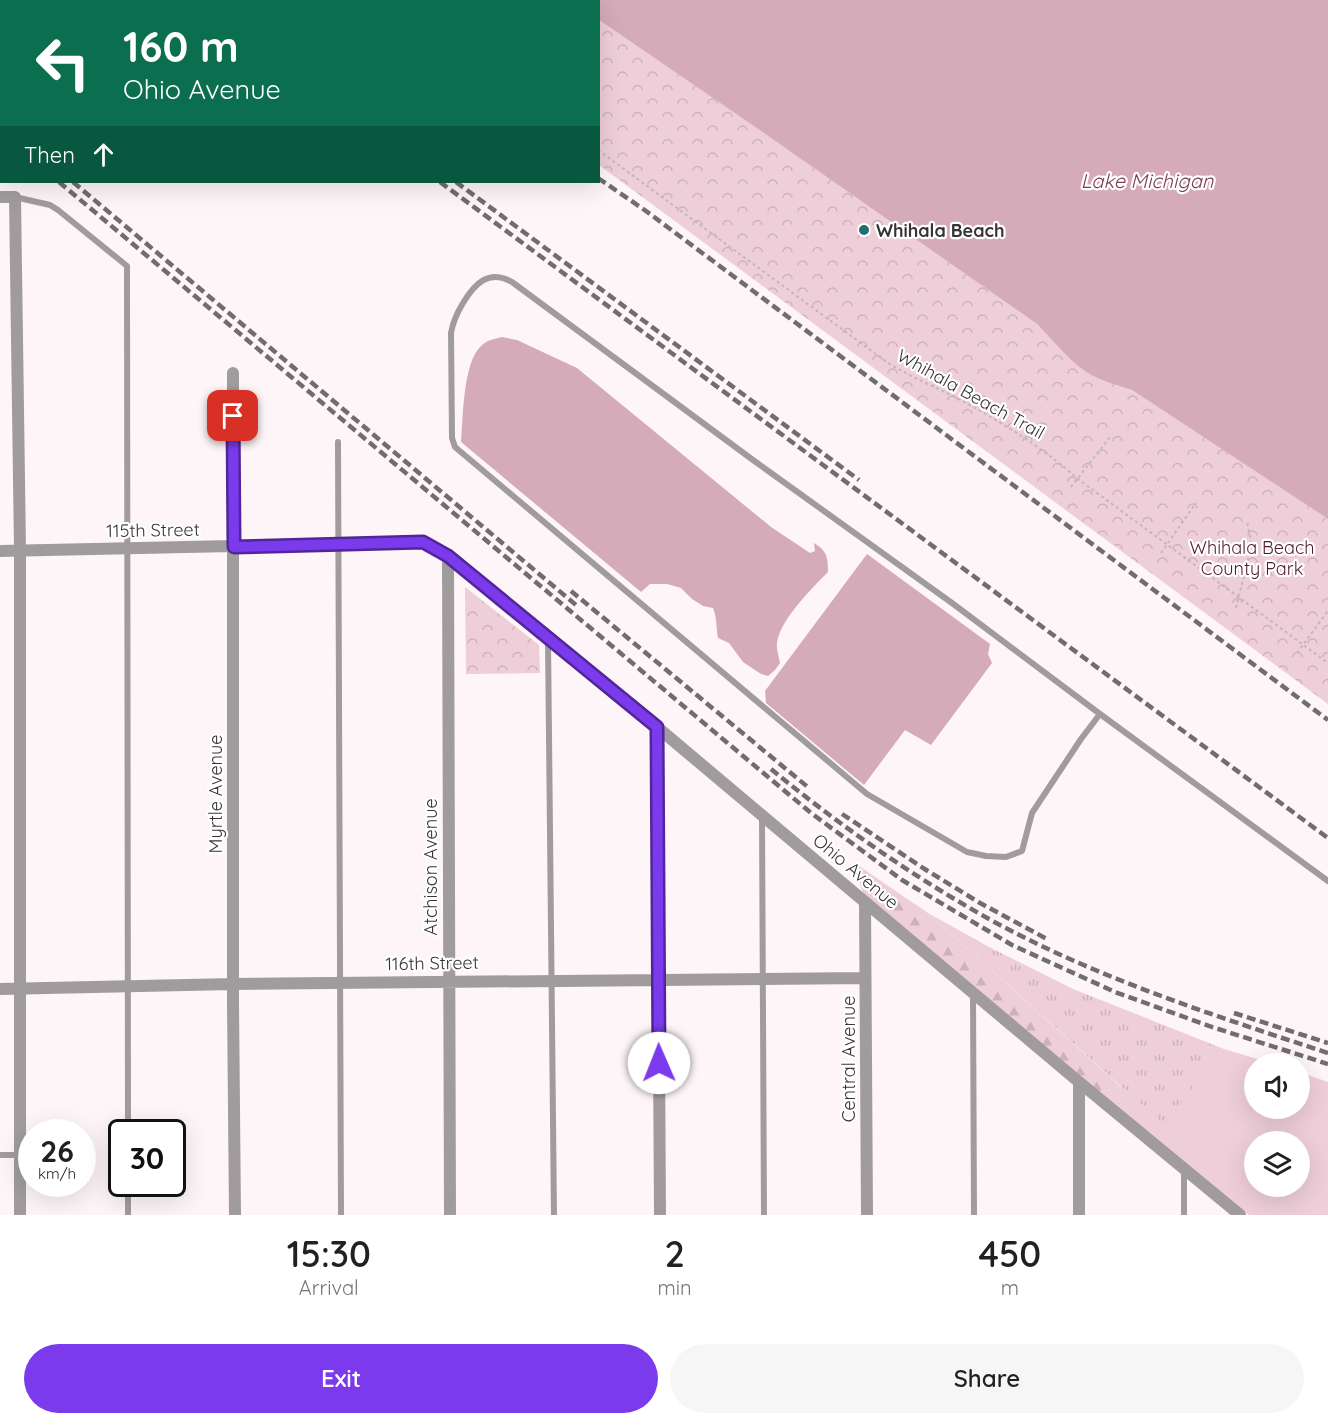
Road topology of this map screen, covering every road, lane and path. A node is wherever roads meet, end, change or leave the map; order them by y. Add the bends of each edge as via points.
1 (600, 151) edge
2 (0, 197) edge
3 (15, 197) junction
4 (233, 373) dead end
5 (1110, 437) dead end
6 (338, 442) dead end
7 (1040, 448) junction
8 (1038, 452) dead end
9 (1078, 478) junction
10 (1071, 487) dead end
11 (1196, 503) dead end
12 (1247, 522) dead end
13 (338, 544) junction
14 (1168, 545) junction
15 (234, 547) junction
16 (127, 548) junction
17 (20, 550) junction
18 (0, 551) edge
19 (1161, 554) dead end
20 (448, 556) junction
21 (1239, 597) junction
22 (1236, 608) dead end
23 (1328, 611) edge
24 (548, 638) junction
25 (1303, 645) junction
26 (1297, 653) dead end
27 (1328, 663) edge
28 (1100, 714) junction
29 (657, 727) junction
30 (762, 815) junction
31 (1328, 881) edge
32 (865, 902) junction
33 (762, 978) junction
34 (866, 978) junction
35 (658, 979) junction
36 (553, 980) junction
37 (448, 981) junction
38 (340, 983) junction
39 (233, 984) junction
40 (128, 986) junction
41 (20, 988) junction
42 (0, 989) edge
43 (973, 992) junction
44 (1079, 1082) junction
45 (20, 1119) edge
46 (128, 1119) edge
47 (0, 1155) edge
48 (18, 1155) edge
49 (1184, 1169) junction
50 (20, 1197) edge
51 (128, 1197) edge
52 (20, 1215) edge
53 (128, 1215) edge
54 (235, 1215) edge
55 (341, 1215) edge
56 (450, 1215) edge
57 (554, 1215) edge
58 (660, 1215) edge
59 (764, 1215) edge
60 (867, 1215) edge
61 (974, 1215) edge
62 (1079, 1215) edge
63 (1184, 1215) edge
64 (1240, 1215) edge

1 - 7 path, Whihala Beach Trail via 888,363
2 - 3 street
3 - 16 lane via 50,205 127,266
3 - 17 street
4 - 15 street, Myrtle Avenue
5 - 9 path
6 - 13 lane
7 - 8 path
7 - 9 path, Whihala Beach Trail
9 - 10 path
9 - 14 path, Whihala Beach Trail
11 - 14 path
12 - 21 path via 1251,540
13 - 15 street, 115th Street
13 - 20 street, 115th Street via 423,542
13 - 38 lane
14 - 19 path
14 - 21 path, Whihala Beach Trail
15 - 16 street, 115th Street
15 - 39 street, Myrtle Avenue
16 - 17 street, 115th Street
16 - 40 lane
17 - 18 street, 115th Street
17 - 41 street
20 - 24 street, Ohio Avenue
20 - 37 street, Atchison Avenue
21 - 22 path
21 - 25 path, Whihala Beach Trail
23 - 25 path
24 - 29 street, Ohio Avenue
24 - 36 lane
25 - 26 path
25 - 27 path, Whihala Beach Trail
28 - 28 lane via 512,282 503,277 483,279 471,289 453,320 451,333 455,447 867,794 967,852 1006,857 1022,851 1032,813
28 - 31 lane
29 - 30 street, Ohio Avenue
29 - 35 street
30 - 32 street, Ohio Avenue
30 - 33 lane
32 - 34 street, Central Avenue
32 - 43 street, Ohio Avenue
33 - 34 street, 116th Street
33 - 35 street, 116th Street
33 - 59 lane
34 - 60 street, Central Avenue
35 - 36 street, 116th Street
35 - 58 street
36 - 37 street, 116th Street
36 - 57 lane
37 - 38 street, 116th Street
37 - 56 street, Atchison Avenue
38 - 39 street, 116th Street
38 - 55 lane
39 - 40 street, 116th Street
39 - 54 street, Myrtle Avenue
40 - 41 street, 116th Street
40 - 46 lane
41 - 42 street, 116th Street
41 - 45 street
43 - 44 street, Ohio Avenue
43 - 61 lane
44 - 49 street, Ohio Avenue
44 - 62 street
47 - 48 lane
49 - 63 lane
49 - 64 street, Ohio Avenue
50 - 52 street
51 - 53 lane

